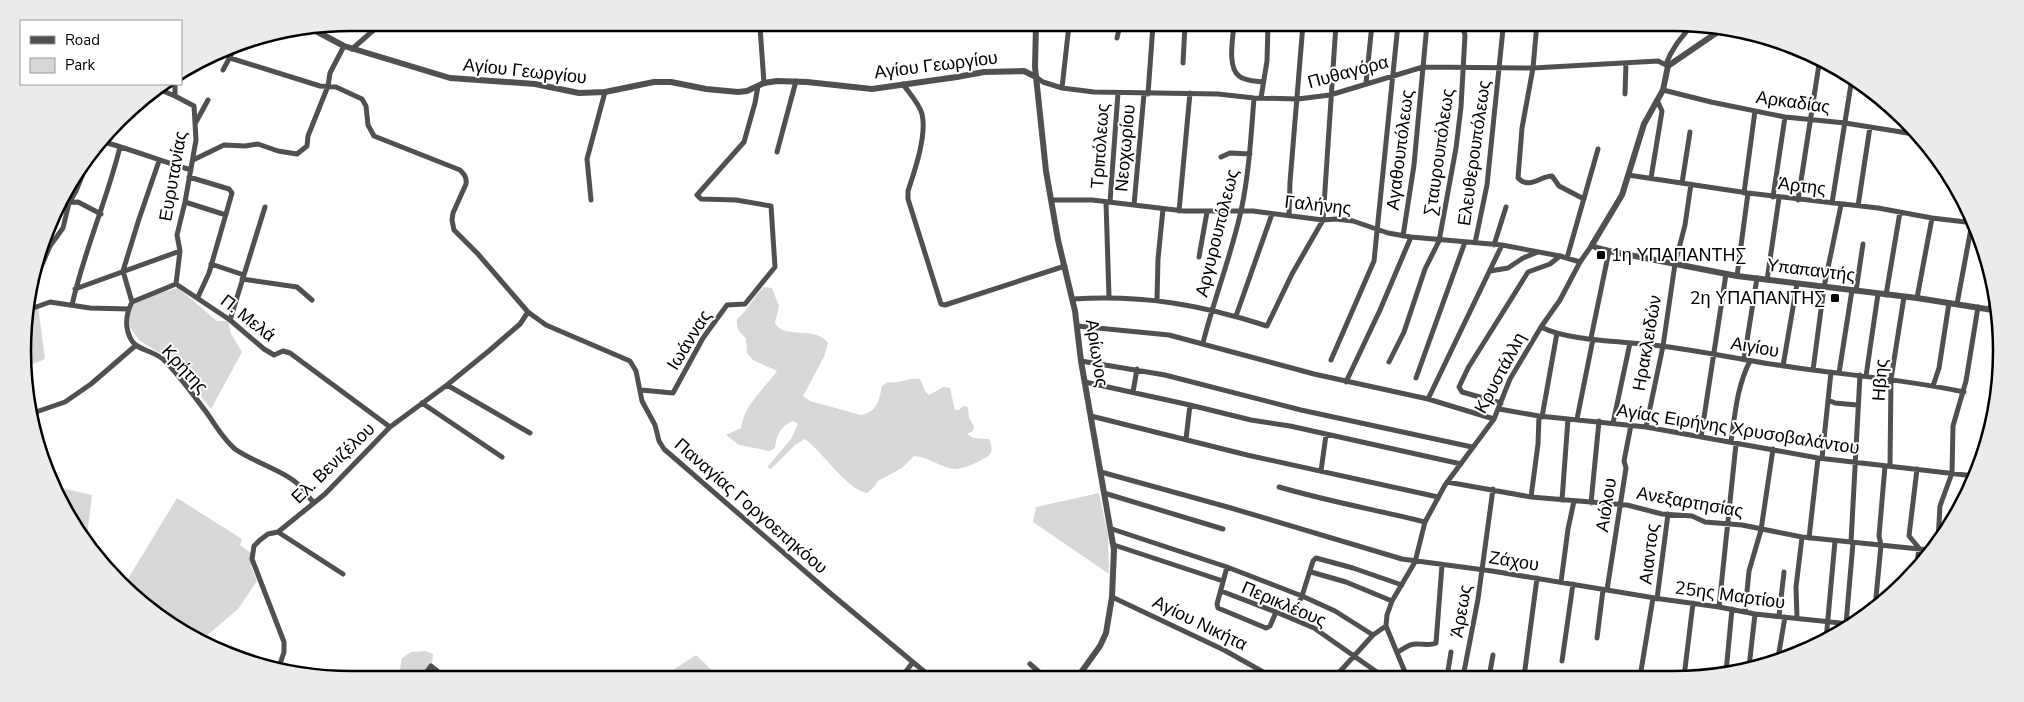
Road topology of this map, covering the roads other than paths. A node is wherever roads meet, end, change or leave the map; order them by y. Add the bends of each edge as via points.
1 (373, 31) edge
2 (760, 31) edge
3 (1036, 31) edge
4 (1068, 31) edge
5 (1119, 31) edge
6 (1152, 31) edge
7 (1185, 31) edge
8 (1234, 31) edge
9 (1268, 31) edge
10 (1302, 31) edge
11 (1335, 31) edge
12 (1371, 31) edge
13 (1397, 31) edge
14 (1426, 31) edge
15 (1464, 31) edge
16 (1503, 31) edge
17 (1536, 31) edge
18 (1686, 32) edge
19 (320, 33) edge
20 (1714, 34) edge
21 (1117, 38) dead end
22 (344, 46) junction
23 (352, 49) junction
24 (232, 55) edge
25 (230, 58) junction
26 (1183, 63) dead end
27 (1626, 63) junction
28 (1667, 65) junction
29 (1819, 66) edge
30 (1423, 67) junction
31 (1464, 67) junction
32 (1500, 67) junction
33 (1533, 68) junction
34 (223, 70) dead end
35 (1392, 75) junction
36 (1036, 77) junction
37 (796, 81) junction
38 (1263, 82) junction
39 (1366, 83) junction
40 (761, 84) junction
41 (903, 84) junction
42 (175, 85) edge
43 (1851, 85) edge
44 (328, 86) junction
45 (1062, 88) junction
46 (1663, 90) junction
47 (163, 92) edge
48 (605, 92) junction
49 (1118, 93) junction
50 (1190, 93) junction
51 (1146, 94) junction
52 (1625, 94) dead end
53 (1330, 95) junction
54 (175, 96) junction
55 (1254, 98) junction
56 (1261, 98) junction
57 (1298, 99) junction
58 (208, 100) dead end
59 (1657, 100) junction
60 (1755, 111) junction
61 (1785, 116) junction
62 (1811, 118) junction
63 (196, 122) junction
64 (1845, 123) junction
65 (1870, 128) junction
66 (1690, 132) dead end
67 (1907, 133) edge
68 (108, 143) edge
69 (120, 146) junction
70 (1598, 149) dead end
71 (777, 152) dead end
72 (1250, 154) junction
73 (1221, 157) dead end
74 (159, 160) junction
75 (193, 160) junction
76 (191, 170) junction
77 (1628, 175) junction
78 (189, 177) junction
79 (1651, 178) junction
80 (1682, 183) junction
81 (1690, 184) junction
82 (1746, 193) junction
83 (72, 195) edge
84 (1776, 197) junction
85 (1584, 199) junction
86 (591, 200) dead end
87 (1051, 200) junction
88 (1798, 200) junction
89 (185, 202) junction
90 (1108, 202) junction
91 (69, 203) junction
92 (1832, 203) junction
93 (1134, 205) junction
94 (1841, 205) junction
95 (1506, 206) dead end
96 (1858, 206) junction
97 (266, 207) dead end
98 (1163, 209) junction
99 (1179, 210) junction
100 (1241, 211) junction
101 (1206, 212) junction
102 (1900, 212) junction
103 (101, 214) junction
104 (1272, 214) junction
105 (226, 216) junction
106 (1289, 216) junction
107 (1932, 218) junction
108 (1323, 220) junction
109 (1965, 222) edge
110 (1377, 228) junction
111 (1971, 235) edge
112 (1403, 236) junction
113 (1411, 237) junction
114 (1439, 241) junction
115 (1465, 242) junction
116 (1475, 242) junction
117 (1592, 244) junction
118 (1863, 244) dead end
119 (1494, 245) junction
120 (1502, 246) junction
121 (180, 251) junction
122 (1538, 252) junction
123 (1609, 252) junction
124 (1560, 256) junction
125 (45, 257) edge
126 (1199, 257) dead end
127 (1567, 258) junction
128 (1580, 262) junction
129 (211, 264) junction
130 (1675, 264) junction
131 (1065, 266) junction
132 (1490, 271) junction
133 (124, 272) junction
134 (1726, 274) junction
135 (1737, 276) junction
136 (243, 277) junction
137 (1757, 278) junction
138 (1767, 280) junction
139 (176, 284) junction
140 (1797, 284) junction
141 (1824, 287) junction
142 (75, 289) junction
143 (1854, 291) junction
144 (1878, 294) junction
145 (1886, 295) junction
146 (198, 297) junction
147 (1109, 297) junction
148 (1904, 297) junction
149 (1917, 298) junction
150 (1073, 299) junction
151 (312, 300) dead end
152 (1157, 300) junction
153 (132, 302) junction
154 (1949, 303) junction
155 (1957, 304) junction
156 (72, 305) junction
157 (34, 307) edge
158 (1978, 307) junction
159 (1990, 309) edge
160 (128, 310) junction
161 (1211, 310) junction
162 (528, 312) junction
163 (1236, 316) junction
164 (230, 320) junction
165 (1077, 326) junction
166 (1542, 327) junction
167 (1557, 333) junction
168 (1665, 335) junction
169 (1592, 339) junction
170 (1204, 343) junction
171 (1630, 343) junction
172 (1653, 345) junction
173 (135, 346) junction
174 (1663, 346) junction
175 (1714, 354) junction
176 (1331, 360) dead end
177 (1747, 360) junction
178 (1081, 361) junction
179 (1389, 362) dead end
180 (1783, 366) junction
181 (1137, 369) junction
182 (1813, 370) junction
183 (1831, 372) junction
184 (1839, 373) junction
185 (1860, 375) junction
186 (1866, 376) junction
187 (1416, 378) dead end
188 (1891, 379) junction
189 (1085, 382) junction
190 (1346, 382) junction
191 (448, 385) junction
192 (1933, 386) junction
193 (642, 390) junction
194 (1133, 392) junction
195 (1964, 392) junction
196 (1428, 399) junction
197 (1828, 400) junction
198 (422, 403) junction
199 (1501, 403) junction
200 (1190, 405) junction
201 (1857, 405) junction
202 (1499, 409) junction
203 (37, 412) edge
204 (1091, 416) junction
205 (1540, 416) junction
206 (1494, 419) junction
207 (1568, 419) junction
208 (1577, 419) junction
209 (1599, 422) junction
210 (1613, 423) junction
211 (1631, 424) junction
212 (1646, 427) junction
213 (390, 428) junction
214 (530, 433) dead end
215 (1326, 435) junction
216 (1701, 437) junction
217 (1186, 440) junction
218 (1734, 443) junction
219 (1472, 447) junction
220 (1772, 449) junction
221 (502, 457) dead end
222 (1820, 458) junction
223 (1856, 462) junction
224 (1461, 464) junction
225 (1888, 466) junction
226 (1917, 469) junction
227 (1321, 471) junction
228 (1101, 472) junction
229 (1952, 473) junction
230 (1967, 475) edge
231 (1447, 482) junction
232 (1279, 487) dead end
233 (1492, 489) junction
234 (1104, 492) junction
235 (1438, 497) junction
236 (1531, 497) junction
237 (1562, 500) junction
238 (1574, 501) junction
239 (313, 502) junction
240 (1591, 503) junction
241 (1620, 504) junction
242 (1668, 514) junction
243 (1425, 522) junction
244 (1728, 524) junction
245 (1112, 529) junction
246 (1223, 529) dead end
247 (1761, 530) junction
248 (1939, 530) edge
249 (278, 532) junction
250 (1909, 536) junction
251 (1802, 537) junction
252 (1809, 538) junction
253 (1835, 541) junction
254 (1852, 542) junction
255 (1114, 545) junction
256 (1881, 546) junction
257 (1908, 547) junction
258 (1919, 548) junction
259 (1924, 549) edge
260 (1919, 556) edge
261 (1416, 562) junction
262 (1442, 565) junction
263 (1227, 567) junction
264 (1482, 570) junction
265 (1310, 572) junction
266 (1784, 572) dead end
267 (343, 574) dead end
268 (1537, 578) junction
269 (1223, 581) junction
270 (1561, 582) junction
271 (1573, 584) junction
272 (1402, 585) junction
273 (1605, 590) junction
274 (1221, 591) junction
275 (1302, 596) junction
276 (1112, 597) junction
277 (1655, 598) junction
278 (1876, 598) edge
279 (1392, 601) junction
280 (1693, 603) junction
281 (1719, 607) junction
282 (1732, 610) junction
283 (1276, 612) junction
284 (1745, 612) junction
285 (1755, 614) junction
286 (1782, 616) junction
287 (1291, 618) junction
288 (1796, 618) junction
289 (1848, 619) edge
290 (1828, 621) junction
291 (1841, 623) edge
292 (1386, 626) junction
293 (1827, 631) edge
294 (1373, 635) junction
295 (1597, 638) dead end
296 (1398, 652) junction
297 (1451, 652) dead end
298 (1778, 653) edge
299 (1493, 655) dead end
300 (1355, 657) junction
301 (913, 662) junction
302 (1562, 662) dead end
303 (1750, 662) edge
304 (280, 663) edge
305 (1030, 664) dead end
306 (1727, 666) edge
307 (1685, 670) edge
308 (427, 671) edge
309 (437, 671) edge
310 (906, 671) edge
311 (924, 671) edge
312 (1038, 671) edge
313 (1082, 671) edge
314 (1263, 671) edge
315 (1342, 671) edge
316 (1375, 671) edge
317 (1405, 671) edge
318 (1448, 671) edge
319 (1464, 671) edge
320 (1490, 671) edge
321 (1525, 671) edge
322 (1641, 671) edge

1 - 23 street
2 - 40 street
3 - 36 street, Αρίωνος
4 - 45 street
5 - 21 street
6 - 51 street, Νεοχωρίου
7 - 26 street
8 - 38 street via 1235,70 1242,78
9 - 38 street
10 - 57 street
11 - 53 street
12 - 39 street
13 - 35 street
14 - 30 street, Αγαθουπόλεως
15 - 31 street, Σταυρουπόλεως
16 - 32 street, Ελευθερουπόλεως
17 - 33 street
18 - 28 street via 1671,52
19 - 22 street, Αγίου Γεωργίου
20 - 28 street
22 - 23 street, Αγίου Γεωργίου
22 - 44 street via 330,73
23 - 48 street, Αγίου Γεωργίου via 450,78 535,84 579,93
24 - 25 street
25 - 34 street
25 - 44 street, Παναγίας Γοργοεπηκόου
27 - 28 street, Πυθαγόρα via 1658,62
27 - 33 street, Πυθαγόρα
27 - 52 street
28 - 46 street, Κρυστάλλη
29 - 62 street
30 - 31 street, Πυθαγόρα
30 - 35 street, Πυθαγόρα
30 - 112 street, Αγαθουπόλεως via 1414,165
31 - 32 street, Πυθαγόρα
31 - 114 street, Σταυρουπόλεως via 1456,148
32 - 33 street, Πυθαγόρα
32 - 116 street, Ελευθερουπόλεως via 1487,185
33 - 85 street via 1522,128 1519,180 1538,182 1552,176 1559,186
35 - 39 street, Πυθαγόρα
35 - 110 street
36 - 41 street, Αγίου Γεωργίου via 1024,71 1000,70
36 - 45 street, Πυθαγόρα
36 - 87 street, Αρίωνος
37 - 40 street, Αγίου Γεωργίου
37 - 41 street, Αγίου Γεωργίου via 872,89
37 - 71 street
38 - 56 street
39 - 53 street, Πυθαγόρα
40 - 48 street, Αγίου Γεωργίου via 747,91 724,91 654,82
40 - 193 street, Ιωάννας via 744,142 697,195 701,199 772,206 775,268 745,304 726,305 703,338 673,393
41 - 131 street via 922,115 921,142 908,198 941,304
42 - 54 street
43 - 64 street
44 - 75 street via 307,146 301,152 282,152 258,144 224,145
44 - 162 street, Παναγίας Γοργοεπηκόου via 364,102 370,131 379,139 464,174 466,184 452,220 454,230
45 - 49 street, Πυθαγόρα
46 - 59 street, Κρυστάλλη
46 - 60 street, Αρκαδίας
47 - 54 street
48 - 86 street via 587,159
49 - 51 street, Πυθαγόρα
49 - 90 street, Τριπόλεως
50 - 51 street, Πυθαγόρα
50 - 55 street, Πυθαγόρα
50 - 99 street
51 - 93 street, Νεοχωρίου
53 - 57 street, Πυθαγόρα
53 - 108 street
54 - 63 street, Ευρυτανίας via 194,106
55 - 56 street, Πυθαγόρα
55 - 72 street, Αργυρουπόλεως
56 - 57 street, Πυθαγόρα
57 - 106 street
58 - 63 street
59 - 77 street, Κρυστάλλη via 1644,124
59 - 79 street via 1662,111
60 - 61 street, Αρκαδίας
60 - 82 street
61 - 62 street, Αρκαδίας
61 - 84 street
62 - 64 street, Αρκαδίας
62 - 88 street
63 - 75 street, Ευρυτανίας
64 - 65 street, Αρκαδίας
64 - 92 street
65 - 67 street, Αρκαδίας
65 - 96 street
66 - 80 street
68 - 69 street
69 - 74 street
69 - 103 street
70 - 85 street
72 - 73 street via 1230,153
72 - 100 street, Αργυρουπόλεως
74 - 76 street
74 - 133 street
75 - 76 street, Ευρυτανίας
76 - 78 street, Ευρυτανίας
77 - 79 street, Άρτης
77 - 117 street, Κρυστάλλη via 1616,205
78 - 89 street, Ευρυτανίας
78 - 105 street via 231,190
79 - 80 street, Άρτης
80 - 81 street, Άρτης
81 - 82 street, Άρτης
81 - 130 street, Ηρακλειδών via 1685,225
82 - 84 street, Άρτης
82 - 135 street
83 - 91 street
84 - 88 street, Άρτης
84 - 138 street
85 - 127 street
87 - 90 street, Γαλήνης
87 - 131 street, Αρίωνος
88 - 92 street, Άρτης
89 - 105 street
89 - 121 street, Ευρυτανίας via 177,235
90 - 93 street, Γαλήνης
90 - 147 street, Τριπόλεως
91 - 103 street via 78,202
91 - 125 street via 63,228
92 - 94 street, Άρτης
93 - 98 street, Γαλήνης
94 - 96 street, Άρτης
94 - 141 street
95 - 119 street
96 - 102 street, Άρτης
97 - 136 street
98 - 99 street, Γαλήνης
98 - 152 street
99 - 101 street, Γαλήνης
100 - 101 street, Γαλήνης
100 - 104 street, Γαλήνης
100 - 161 street, Αργυρουπόλεως
101 - 126 street
102 - 107 street, Άρτης
102 - 145 street
103 - 142 street
104 - 106 street, Γαλήνης
104 - 163 street
105 - 129 street
106 - 108 street, Γαλήνης
107 - 109 street, Άρτης
107 - 149 street
108 - 110 street, Γαλήνης
108 - 163 street via 1267,326
110 - 112 street, Γαλήνης
110 - 176 street via 1374,261
111 - 155 street
112 - 113 street, Γαλήνης
113 - 114 street, Γαλήνης
113 - 190 street
114 - 115 street, Γαλήνης
114 - 179 street, Σταυρουπόλεως
115 - 116 street, Γαλήνης
115 - 187 street
116 - 119 street, Γαλήνης
117 - 123 street, Υπαπαντής
117 - 128 street, Κρυστάλλη
118 - 143 street
119 - 120 street, Γαλήνης
120 - 122 street, Γαλήνης
120 - 132 street
121 - 133 street
121 - 139 street, Ευρυτανίας
122 - 124 street, Γαλήνης
122 - 132 street via 1508,268
123 - 130 street, Υπαπαντής
123 - 169 street
124 - 127 street, Γαλήνης
124 - 199 street via 1550,264 1528,272 1459,387 1462,392
127 - 128 street, Γαλήνης
128 - 166 street, Κρυστάλλη
129 - 136 street
129 - 146 street
130 - 134 street, Υπαπαντής
130 - 168 street, Ηρακλειδών
131 - 150 street, Αρίωνος
132 - 196 street
133 - 142 street
133 - 153 street
134 - 135 street, Υπαπαντής
134 - 175 street
135 - 137 street, Υπαπαντής
136 - 151 street via 297,287
136 - 164 street
137 - 138 street, Υπαπαντής
137 - 177 street
138 - 140 street, Υπαπαντής
139 - 146 street, Π. Μελά
139 - 153 street
140 - 141 street, Υπαπαντής
140 - 180 street
141 - 143 street, Υπαπαντής
141 - 182 street
142 - 156 street
143 - 144 street, Υπαπαντής
143 - 184 street
144 - 145 street, Υπαπαντής
144 - 186 street
145 - 148 street, Υπαπαντής
146 - 164 street, Π. Μελά
147 - 150 street
147 - 152 street
148 - 149 street, Υπαπαντής
148 - 188 street, Ηβης
149 - 154 street, Υπαπαντής
150 - 165 street, Αρίωνος
152 - 161 street
153 - 160 street
154 - 155 street, Υπαπαντής
154 - 192 street
155 - 158 street, Υπαπαντής
156 - 157 street via 50,302
156 - 160 street
158 - 159 street, Υπαπαντής
158 - 195 street
160 - 173 street, Κρήτης via 127,328
161 - 163 street
161 - 170 street, Αργυρουπόλεως
162 - 191 street, Ελ. Βενιζέλου via 520,324
162 - 193 street, Παναγίας Γοργοεπηκόου via 546,325 630,361
164 - 213 street, Π. Μελά via 270,353 290,353
165 - 170 street via 1169,334
165 - 178 street, Αρίωνος
166 - 167 street, Αιγίου
166 - 199 street, Κρυστάλλη via 1510,379
167 - 169 street, Αιγίου
167 - 205 street
168 - 172 street
168 - 174 street, Ηρακλειδών
169 - 171 street, Αιγίου
169 - 208 street
170 - 190 street
171 - 172 street, Αιγίου
171 - 210 street
172 - 174 street, Αιγίου
173 - 203 street via 65,402
173 - 239 street, Κρήτης via 163,359 234,448 286,477 303,489
174 - 175 street, Αιγίου
174 - 212 street, Ηρακλειδών
175 - 177 street, Αιγίου
175 - 216 street
177 - 180 street, Αιγίου
177 - 218 street via 1738,392
178 - 181 street
178 - 189 street, Αρίωνος
180 - 182 street, Αιγίου
181 - 194 street
181 - 219 street via 1301,410
182 - 183 street, Αιγίου
183 - 184 street, Αιγίου
183 - 197 street
184 - 185 street, Αιγίου
185 - 186 street, Αιγίου
185 - 201 street
186 - 188 street, Αιγίου
188 - 192 street, Αιγίου
188 - 225 street, Ηβης
189 - 194 street
189 - 204 street, Αρίωνος
190 - 196 street
191 - 198 street, Ελ. Βενιζέλου
191 - 214 street
192 - 195 street, Αιγίου
193 - 301 street, Παναγίας Γοργοεπηκόου via 642,401 664,448
194 - 200 street
195 - 229 street via 1953,426
196 - 206 street
197 - 201 street
197 - 222 street
198 - 213 street, Ελ. Βενιζέλου
198 - 221 street
199 - 202 street, Κρυστάλλη
200 - 215 street
200 - 217 street
201 - 223 street
202 - 205 street, Αγίας Ειρήνης Χρυσοβαλάντου
202 - 206 street, Κρυστάλλη
204 - 217 street
204 - 228 street, Αρίωνος
205 - 207 street, Αγίας Ειρήνης Χρυσοβαλάντου
205 - 236 street
206 - 219 street, Κρυστάλλη
207 - 208 street, Αγίας Ειρήνης Χρυσοβαλάντου
207 - 237 street
208 - 209 street, Αγίας Ειρήνης Χρυσοβαλάντου
209 - 210 street, Αγίας Ειρήνης Χρυσοβαλάντου
209 - 240 street
210 - 211 street, Αγίας Ειρήνης Χρυσοβαλάντου
211 - 212 street, Αγίας Ειρήνης Χρυσοβαλάντου
211 - 241 street, Αιόλου
212 - 216 street, Αγίας Ειρήνης Χρυσοβαλάντου
213 - 239 street, Ελ. Βενιζέλου via 325,494
215 - 224 street
215 - 227 street
216 - 218 street, Αγίας Ειρήνης Χρυσοβαλάντου
217 - 227 street
218 - 220 street, Αγίας Ειρήνης Χρυσοβαλάντου
218 - 244 street
219 - 224 street, Κρυστάλλη
220 - 222 street, Αγίας Ειρήνης Χρυσοβαλάντου
220 - 247 street
222 - 223 street, Αγίας Ειρήνης Χρυσοβαλάντου
222 - 252 street
223 - 225 street, Αγίας Ειρήνης Χρυσοβαλάντου
223 - 254 street
224 - 231 street, Κρυστάλλη
225 - 226 street, Αγίας Ειρήνης Χρυσοβαλάντου
225 - 256 street, Ηβης
226 - 229 street, Αγίας Ειρήνης Χρυσοβαλάντου
226 - 250 street
227 - 235 street
228 - 234 street, Αρίωνος
228 - 261 street, Ζάχου
229 - 230 street, Αγίας Ειρήνης Χρυσοβαλάντου
229 - 248 street via 1940,506
231 - 233 street, Ανεξαρτησίας
231 - 235 street, Κρυστάλλη
232 - 243 street
233 - 236 street, Ανεξαρτησίας
233 - 264 street, Άρεως
234 - 245 street, Αρίωνος
234 - 246 street
235 - 243 street, Κρυστάλλη
236 - 237 street, Ανεξαρτησίας
237 - 238 street, Ανεξαρτησίας
238 - 240 street, Ανεξαρτησίας
238 - 270 street
239 - 249 street, Ελ. Βενιζέλου
240 - 241 street, Ανεξαρτησίας
241 - 242 street, Ανεξαρτησίας
241 - 273 street, Αιόλου
242 - 244 street, Ανεξαρτησίας
242 - 277 street, Αιαντος
243 - 261 street, Κρυστάλλη
244 - 247 street, Ανεξαρτησίας
244 - 281 street
245 - 255 street, Αρίωνος
245 - 263 street
247 - 251 street, Ανεξαρτησίας
247 - 284 street via 1749,571
249 - 267 street
249 - 304 street, Ελ. Βενιζέλου via 268,534 254,546 252,559 284,642
250 - 257 street
250 - 258 street
251 - 252 street, Ανεξαρτησίας
251 - 288 street
252 - 253 street, Ανεξαρτησίας
253 - 254 street, Ανεξαρτησίας
253 - 290 street
254 - 256 street, Ανεξαρτησίας
254 - 289 street
255 - 269 street
255 - 276 street, Αρίωνος
256 - 257 street, Ανεξαρτησίας
256 - 278 street, Ηβης
257 - 258 street, Ανεξαρτησίας
258 - 259 street, Ανεξαρτησίας
258 - 260 street
261 - 262 street, Ζάχου
261 - 272 street, Κρυστάλλη
262 - 264 street, Ζάχου
262 - 296 street via 1436,643 1414,644
263 - 269 street
263 - 275 street
264 - 268 street, Ζάχου
264 - 319 street, Άρεως
265 - 272 street via 1318,558
265 - 275 street
265 - 279 street via 1346,582
266 - 286 street
268 - 270 street, Ζάχου
268 - 321 street
269 - 274 street
270 - 271 street, Ζάχου
271 - 273 street, Ζάχου
271 - 302 street
272 - 279 street, Κρυστάλλη
273 - 277 street, 25ης Μαρτίου
273 - 295 street, Αιόλου
274 - 283 street, Περικλέους
274 - 283 street via 1218,608 1265,628 1269,627
275 - 287 street
275 - 294 street via 1335,611
276 - 313 street, Αρίωνος via 1105,636
276 - 314 street, Αγίου Νικήτα
277 - 280 street, 25ης Μαρτίου
277 - 322 street, Αιαντος
279 - 292 street, Κρυστάλλη
280 - 281 street, 25ης Μαρτίου
280 - 307 street
281 - 282 street, 25ης Μαρτίου
282 - 284 street, 25ης Μαρτίου
282 - 306 street
283 - 287 street, Περικλέους
284 - 285 street, 25ης Μαρτίου
285 - 286 street, 25ης Μαρτίου
285 - 303 street
286 - 288 street, 25ης Μαρτίου
286 - 298 street
287 - 300 street, Περικλέους via 1314,628
288 - 290 street, 25ης Μαρτίου
290 - 291 street, 25ης Μαρτίου
290 - 293 street
292 - 294 street
292 - 296 street
294 - 300 street
296 - 317 street
297 - 318 street
299 - 320 street
300 - 315 street
300 - 316 street, Περικλέους
301 - 310 street
301 - 311 street, Παναγίας Γοργοεπηκόου
305 - 312 street
308 - 309 street via 431,666

